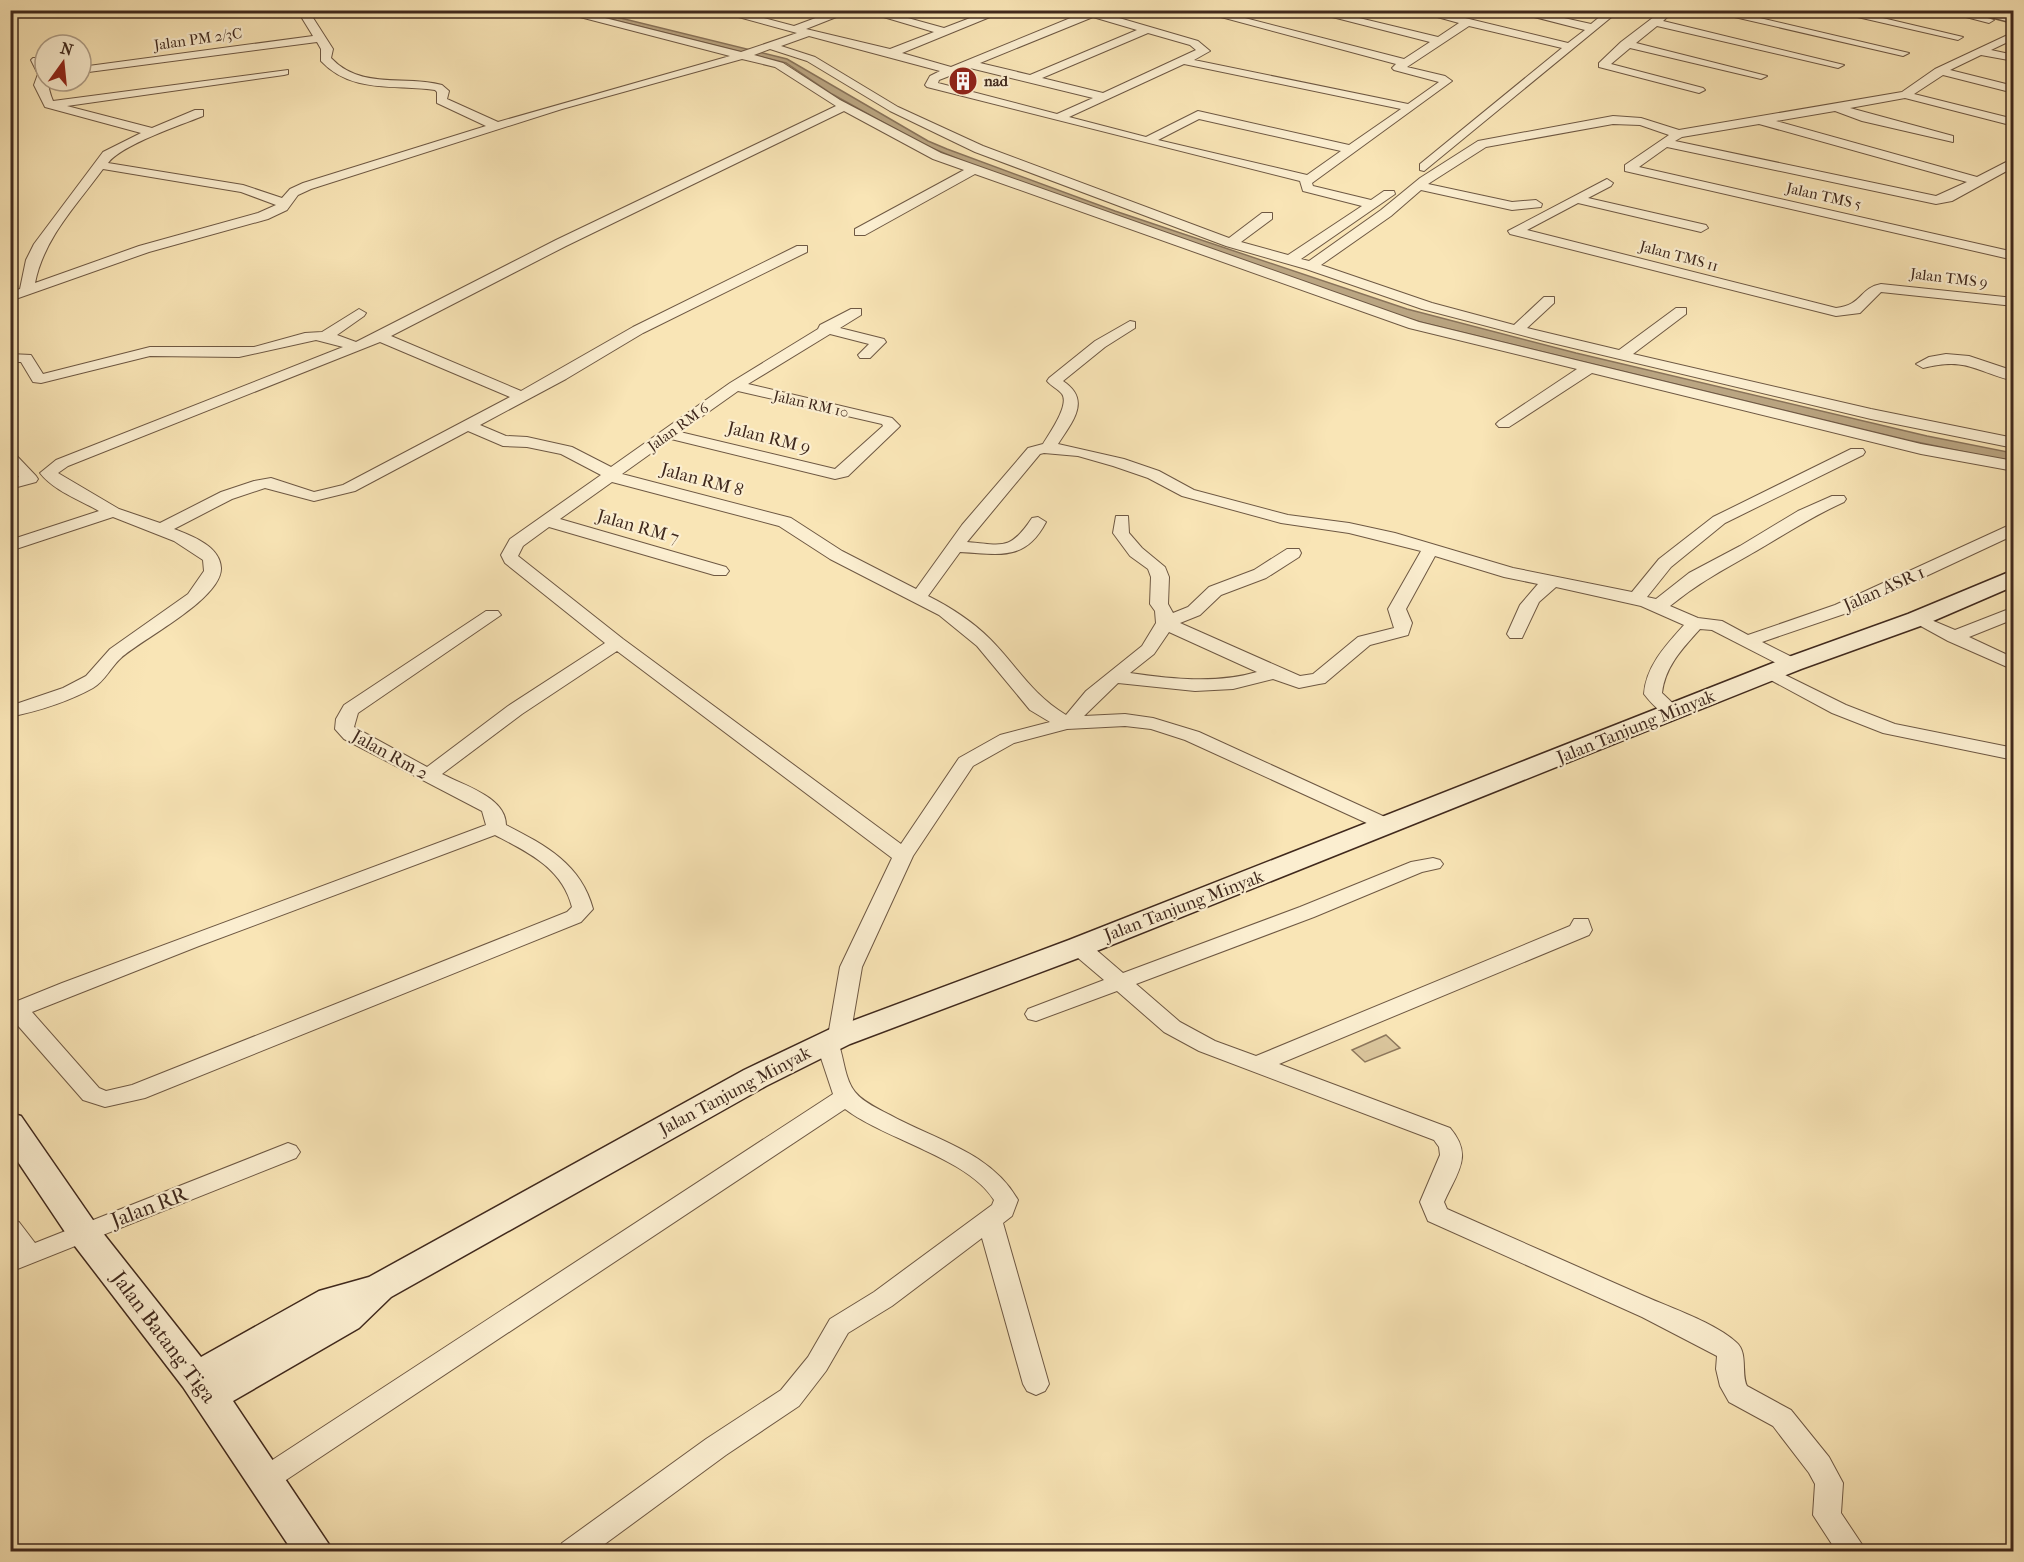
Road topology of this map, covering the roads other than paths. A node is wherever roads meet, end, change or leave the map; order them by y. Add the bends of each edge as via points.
1 (302, 10) edge
2 (558, 10) edge
3 (718, 10) edge
4 (758, 10) edge
5 (849, 10) edge
6 (865, 10) edge
7 (1310, 10) edge
8 (1417, 10) edge
9 (1512, 10) edge
10 (1670, 10) edge
11 (1709, 10) edge
12 (1832, 10) edge
13 (1944, 10) edge
14 (1970, 10) edge
15 (993, 11) edge
16 (1209, 11) edge
17 (1613, 11) edge
18 (1097, 12) edge
19 (741, 16) junction
20 (2013, 19) edge
21 (1989, 20) dead end
22 (1468, 22) junction
23 (1653, 22) junction
24 (1592, 28) junction
25 (794, 29) junction
26 (1147, 30) junction
27 (945, 32) junction
28 (807, 33) junction
29 (2013, 35) edge
30 (1958, 37) dead end
31 (320, 38) junction
32 (1440, 41) junction
33 (1625, 44) junction
34 (766, 46) junction
35 (1570, 46) junction
36 (1980, 51) junction
37 (891, 53) junction
38 (1903, 53) dead end
39 (743, 55) junction
40 (2013, 58) edge
41 (1184, 61) junction
42 (1405, 63) junction
43 (969, 64) junction
44 (1838, 65) dead end
45 (93, 68) edge
46 (951, 71) junction
47 (1939, 71) junction
48 (284, 72) dead end
49 (1761, 76) dead end
50 (1031, 79) junction
51 (1068, 88) junction
52 (1699, 90) dead end
53 (2013, 90) edge
54 (44, 93) edge
55 (1905, 95) junction
56 (1105, 97) junction
57 (49, 105) junction
58 (846, 106) junction
59 (1408, 107) junction
60 (1021, 108) junction
61 (1838, 108) junction
62 (199, 113) dead end
63 (1058, 118) junction
64 (1761, 120) junction
65 (2013, 123) edge
66 (497, 126) junction
67 (151, 132) junction
68 (1678, 134) junction
69 (1949, 140) dead end
70 (1147, 141) junction
71 (1666, 142) junction
72 (1350, 150) junction
73 (2013, 162) edge
74 (100, 165) junction
75 (1422, 168) junction
76 (973, 170) junction
77 (1438, 171) junction
78 (1308, 178) junction
79 (1977, 181) junction
80 (1607, 183) dead end
81 (1418, 186) junction
82 (1576, 199) junction
83 (284, 203) junction
84 (1536, 204) dead end
85 (1374, 205) junction
86 (1267, 216) dead end
87 (1701, 228) dead end
88 (860, 232) dead end
89 (1231, 243) junction
90 (802, 249) dead end
91 (2013, 256) edge
92 (1290, 260) junction
93 (1316, 269) junction
94 (1296, 283) junction
95 (1881, 288) joint
96 (26, 292) junction
97 (10, 297) edge
98 (1549, 300) dead end
99 (2013, 302) edge
100 (1681, 311) dead end
101 (856, 312) dead end
102 (359, 313) dead end
103 (1130, 325) dead end
104 (825, 328) junction
105 (1517, 330) junction
106 (327, 335) junction
107 (379, 336) junction
108 (355, 347) junction
109 (866, 355) dead end
110 (1622, 355) junction
111 (10, 358) edge
112 (1923, 364) dead end
113 (1590, 368) junction
114 (2013, 377) edge
115 (1740, 383) junction
116 (735, 386) junction
117 (522, 397) junction
118 (1720, 398) junction
119 (1504, 424) dead end
120 (469, 426) junction
121 (668, 434) junction
122 (2013, 443) edge
123 (1048, 448) junction
124 (1857, 452) dead end
125 (10, 458) edge
126 (2013, 466) edge
127 (825, 472) joint
128 (48, 473) junction
129 (611, 475) junction
130 (30, 479) junction
131 (10, 484) edge
132 (1838, 499) dead end
133 (113, 512) junction
134 (1122, 519) dead end
135 (547, 521) junction
136 (1038, 522) dead end
137 (2013, 528) edge
138 (159, 530) junction
139 (10, 546) edge
140 (955, 547) junction
141 (1431, 548) junction
142 (1293, 553) dead end
143 (720, 571) dead end
144 (2013, 577) edge
145 (1552, 582) junction
146 (920, 596) junction
147 (1636, 599) junction
148 (1658, 607) junction
149 (2013, 612) edge
150 (492, 615) dead end
151 (1917, 619) junction
152 (1695, 622) junction
153 (1165, 623) junction
154 (1516, 634) dead end
155 (1954, 638) junction
156 (1750, 640) junction
157 (617, 643) junction
158 (2013, 665) edge
159 (1781, 668) junction
160 (1274, 673) junction
161 (1116, 677) junction
162 (10, 712) edge
163 (1673, 712) junction
164 (1069, 723) junction
165 (2013, 754) edge
166 (427, 776) junction
167 (1389, 826) junction
168 (496, 828) junction
169 (903, 856) junction
170 (1433, 864) dead end
171 (1581, 924) dead end
172 (1079, 947) junction
173 (1119, 982) junction
174 (14, 1012) edge
175 (1036, 1014) dead end
176 (833, 1040) junction
177 (1258, 1064) junction
178 (846, 1097) junction
179 (10, 1124) edge
180 (288, 1152) dead end
181 (990, 1221) junction
182 (10, 1228) edge
183 (83, 1232) junction
184 (20, 1258) edge
185 (1036, 1383) dead end
186 (203, 1387) junction
187 (267, 1478) junction
188 (315, 1551) edge
189 (572, 1551) edge
190 (1853, 1551) edge

1 - 31 street
2 - 39 street
3 - 19 street
4 - 19 street
5 - 25 street
6 - 27 street
7 - 32 street
8 - 22 street
9 - 24 street
10 - 23 street
11 - 38 street
12 - 30 street
13 - 21 street
14 - 20 street
15 - 27 street
16 - 42 street
17 - 24 street
18 - 26 street
18 - 43 street
19 - 25 street
22 - 32 street
22 - 35 street
23 - 33 street
23 - 44 street
24 - 35 street
25 - 28 street
26 - 41 street via 1203,48
26 - 50 street
27 - 37 street
28 - 34 street
28 - 37 street
29 - 36 street
31 - 45 street, Jalan PM 2/3C
31 - 66 street via 327,49 325,59 335,68 374,84 438,87 443,91 441,101
32 - 42 street
33 - 49 street
33 - 52 street via 1603,65
34 - 39 street
34 - 89 street via 811,59 894,109 979,149
35 - 75 street
36 - 40 street
36 - 47 street
37 - 46 street
39 - 58 street via 788,70
39 - 66 street
41 - 56 street
41 - 59 street
42 - 59 street via 1398,68 1446,81
43 - 46 street
43 - 50 street
46 - 60 street via 934,78 931,84
47 - 53 street
47 - 55 street
48 - 57 street
50 - 51 street
51 - 56 street
51 - 60 street
54 - 57 street
55 - 61 street
55 - 65 street
56 - 63 street
57 - 67 street
58 - 76 street via 917,147
58 - 107 street via 561,243
59 - 72 street
60 - 63 street
61 - 64 street
61 - 69 street
62 - 67 street
63 - 70 street
64 - 68 street
64 - 79 street
66 - 83 street via 307,186
67 - 74 street via 107,154
68 - 71 street
68 - 77 street via 1641,122 1591,123 1482,144
70 - 72 street via 1198,115
70 - 78 street
71 - 79 street via 1936,200
71 - 91 street, Jalan TMS 5 via 1630,166 1636,172
72 - 78 street
73 - 79 street
74 - 83 street via 243,189
74 - 96 street via 41,244
75 - 77 street
75 - 85 street
76 - 88 street
76 - 94 street
77 - 81 street
78 - 85 street via 1307,188 1317,193
80 - 82 street
81 - 84 street via 1512,206
81 - 93 street
82 - 87 street
82 - 95 street, Jalan TMS 11 via 1515,231 1836,312 1854,310
83 - 96 street via 263,216 144,249
85 - 92 street
86 - 89 street
89 - 92 street
90 - 117 street via 638,330
92 - 93 street
93 - 94 street
93 - 105 street via 1426,306
94 - 113 street via 1414,324
95 - 99 street, Jalan TMS 9
96 - 97 street
98 - 105 street
100 - 110 street
101 - 104 street, Jalan RM 6
102 - 106 street
103 - 123 street via 1054,381 1070,393 1072,400
104 - 109 street via 879,342
104 - 116 street, Jalan RM 6
105 - 110 street
106 - 108 street
106 - 111 street via 299,337 254,351 135,354 42,380 24,356
107 - 108 street
107 - 117 street
108 - 128 street via 62,463
110 - 115 street
112 - 114 street via 1936,358 1953,358 1983,364
113 - 118 street
113 - 119 street
115 - 118 street
115 - 122 street
116 - 121 street, Jalan RM 6
116 - 127 street, Jalan RM 10 via 886,421 892,426 842,473
117 - 120 street
118 - 126 street via 1921,449
120 - 129 street, Jalan RM 8 via 503,441 566,450
120 - 138 street via 349,488 308,496 274,483 263,483
121 - 127 street, Jalan RM 9
121 - 129 street, Jalan RM 6
123 - 140 street via 1034,451
123 - 141 street via 1142,470 1188,493 1287,520 1349,528
124 - 147 street via 1719,520 1665,563
125 - 130 street
128 - 130 street
128 - 133 street
129 - 135 street, Jalan RM 6
129 - 146 street, Jalan RM 8 via 785,522 836,555
130 - 131 street
132 - 148 street via 1804,514 1695,577
133 - 138 street
133 - 139 street
134 - 153 street via 1121,533 1136,552 1156,567
135 - 143 street, Jalan RM 7
135 - 157 street, Jalan RM 6 via 516,543 509,555
136 - 140 street via 1023,545
137 - 156 street, Jalan ASR 1 via 1840,609
138 - 162 street via 201,548 212,560 215,572 209,584 116,653 88,683
140 - 146 street
141 - 145 street
141 - 160 street via 1397,609 1402,631 1364,640 1319,679 1299,682
142 - 153 street via 1260,574 1215,591 1194,611
144 - 151 main road, Jalan Tanjung Minyak
145 - 147 street
145 - 154 street via 1525,606
146 - 164 street, Jalan RM 8 via 983,642 1037,706
147 - 148 street
148 - 152 street
149 - 155 street
150 - 166 street, Jalan Rm 2 via 351,709 345,718 344,729 351,735
151 - 155 street
151 - 159 main road, Jalan Tanjung Minyak
152 - 156 street via 1716,625
152 - 163 street via 1653,684 1653,694
153 - 160 street
153 - 161 street via 1155,642
155 - 158 street
156 - 159 street
157 - 166 street via 515,710
157 - 169 street
159 - 163 main road, Jalan Tanjung Minyak
159 - 165 street via 1839,709 1890,729
160 - 161 street via 1231,686 1211,687
161 - 164 street via 1083,704
163 - 167 main road, Jalan Tanjung Minyak
164 - 167 street via 1125,720 1166,727
164 - 169 street via 1007,739 971,758
166 - 168 street, Jalan Rm 2 via 490,807 496,817
167 - 172 main road, Jalan Tanjung Minyak
168 - 174 street via 213,932
168 - 174 street via 558,862 581,897 583,909 563,921 137,1092 105,1099 91,1094
169 - 176 street via 851,967
170 - 173 street via 1418,866
171 - 177 street via 1581,930
172 - 173 street
172 - 176 main road, Jalan Tanjung Minyak
173 - 175 street
173 - 177 street via 1172,1027 1207,1046
176 - 178 street
176 - 186 main road, Jalan Tanjung Minyak via 755,1078 379,1288 346,1318
177 - 190 street via 1442,1134 1451,1145 1452,1155 1432,1202 1437,1215 1651,1310 1730,1352 1729,1369 1738,1394 1782,1418 1820,1465 1829,1483 1827,1515
178 - 181 street via 895,1130 986,1175 1006,1200
178 - 187 street
179 - 183 main road, Jalan Batang Tiga
180 - 183 street, Jalan RR
181 - 185 street
181 - 189 street via 839,1326 817,1364 790,1398
182 - 184 street
183 - 184 street, Jalan RR
183 - 186 main road, Jalan Batang Tiga
186 - 187 main road, Jalan Batang Tiga
187 - 188 main road, Jalan Batang Tiga

